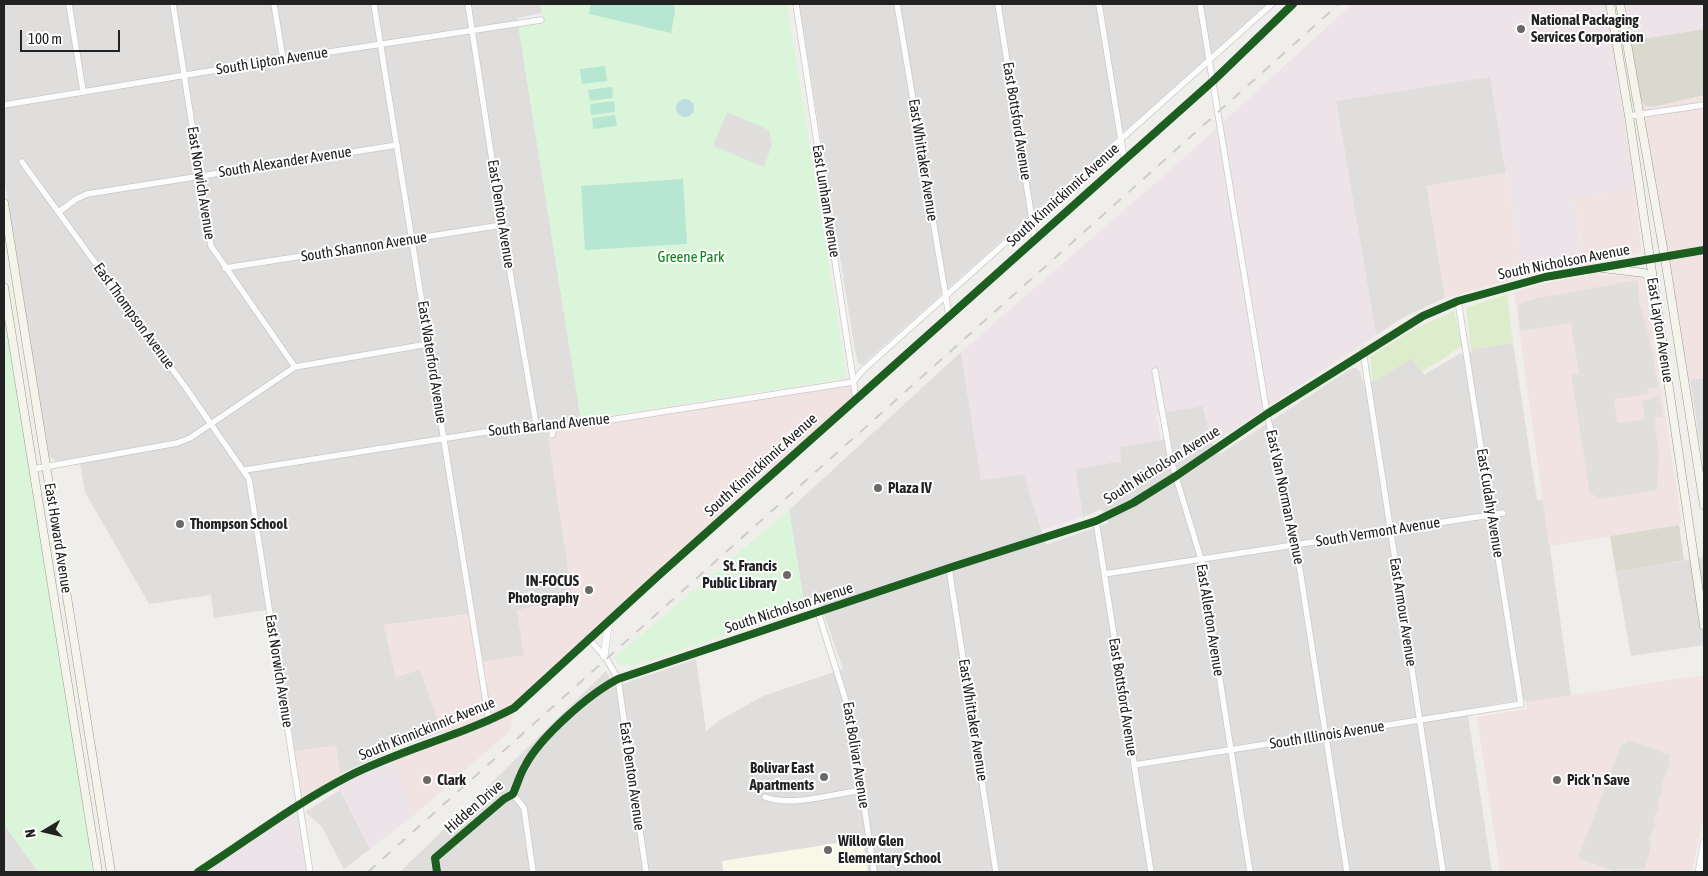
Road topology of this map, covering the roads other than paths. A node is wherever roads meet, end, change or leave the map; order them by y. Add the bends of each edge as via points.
1 (69, 4) edge
2 (173, 4) edge
3 (274, 4) edge
4 (374, 4) edge
5 (468, 4) edge
6 (796, 4) edge
7 (897, 4) edge
8 (998, 4) edge
9 (1099, 4) edge
10 (1200, 4) edge
11 (1272, 4) edge
12 (1293, 4) edge
13 (1610, 4) edge
14 (1620, 4) edge
15 (541, 20) dead end
16 (472, 31) junction
17 (381, 45) junction
18 (1209, 58) junction
19 (283, 59) junction
20 (184, 75) junction
21 (1213, 81) junction
22 (83, 91) junction
23 (4, 105) edge
24 (1704, 105) edge
25 (1638, 115) junction
26 (1629, 116) junction
27 (1120, 138) junction
28 (397, 145) junction
29 (1124, 159) junction
30 (22, 162) dead end
31 (200, 175) junction
32 (4, 203) edge
33 (59, 212) junction
34 (1033, 218) junction
35 (502, 225) junction
36 (412, 239) junction
37 (1036, 239) junction
38 (1704, 250) edge
39 (1665, 256) junction
40 (1649, 259) junction
41 (225, 268) junction
42 (1602, 268) junction
43 (1652, 279) junction
44 (4, 287) edge
45 (946, 296) junction
46 (1458, 301) junction
47 (949, 316) junction
48 (428, 344) junction
49 (1363, 351) junction
50 (295, 367) junction
51 (1155, 371) dead end
52 (853, 382) junction
53 (856, 399) junction
54 (1267, 414) junction
55 (212, 423) junction
56 (536, 424) junction
57 (554, 424) junction
58 (552, 435) dead end
59 (444, 437) junction
60 (47, 467) junction
61 (33, 469) junction
62 (245, 470) junction
63 (1176, 476) junction
64 (1704, 505) edge
65 (1503, 513) dead end
66 (1492, 514) junction
67 (1096, 521) junction
68 (1391, 530) junction
69 (1296, 545) junction
70 (1201, 560) junction
71 (949, 568) junction
72 (1104, 574) junction
73 (818, 612) junction
74 (609, 620) junction
75 (1704, 626) edge
76 (588, 638) junction
77 (604, 656) junction
78 (618, 679) junction
79 (1521, 704) joint
80 (489, 720) junction
81 (1420, 721) junction
82 (1325, 735) junction
83 (1231, 750) junction
84 (1134, 764) junction
85 (862, 790) junction
86 (513, 794) junction
87 (765, 797) dead end
88 (300, 806) junction
89 (1704, 842) edge
90 (98, 872) edge
91 (111, 872) edge
92 (198, 872) edge
93 (310, 872) edge
94 (437, 872) edge
95 (533, 872) edge
96 (646, 872) edge
97 (874, 872) edge
98 (996, 872) edge
99 (1151, 872) edge
100 (1250, 872) edge
101 (1347, 872) edge
102 (1444, 872) edge
103 (1698, 872) edge

1 - 22 street
2 - 20 street, East Norwich Avenue
3 - 19 street
4 - 17 street, East Waterford Avenue
5 - 16 street, East Denton Avenue
6 - 52 street, East Lunham Avenue
7 - 45 street, East Whittaker Avenue
8 - 34 street, East Bottsford Avenue
9 - 27 street
10 - 18 street, East Van Norman Avenue
11 - 18 street, South Kinnickinnic Avenue
12 - 21 street, South Kinnickinnic Avenue
13 - 26 main road, East Layton Avenue
14 - 25 main road, East Layton Avenue
15 - 16 street, South Lipton Avenue
16 - 17 street, South Lipton Avenue
16 - 35 street, East Denton Avenue
17 - 19 street, South Lipton Avenue
17 - 28 street, East Waterford Avenue
18 - 21 street, East Van Norman Avenue
18 - 27 street, South Kinnickinnic Avenue
19 - 20 street, South Lipton Avenue
20 - 22 street, South Lipton Avenue
20 - 31 street, East Norwich Avenue
21 - 29 street, South Kinnickinnic Avenue
21 - 54 street, East Van Norman Avenue
22 - 23 street, South Lipton Avenue
24 - 25 street
25 - 26 street
25 - 39 main road, East Layton Avenue
26 - 40 main road, East Layton Avenue
27 - 29 street
27 - 34 street, South Kinnickinnic Avenue
28 - 31 street, South Alexander Avenue
28 - 36 street, East Waterford Avenue
29 - 37 street, South Kinnickinnic Avenue
30 - 33 street, East Thompson Avenue
31 - 33 street, South Alexander Avenue via 87,194
31 - 41 street, East Norwich Avenue via 211,246
32 - 60 main road, East Howard Avenue
33 - 55 street, East Thompson Avenue
34 - 37 street, East Bottsford Avenue
34 - 45 street, South Kinnickinnic Avenue
35 - 36 street, South Shannon Avenue
35 - 56 street, East Denton Avenue
36 - 41 street, South Shannon Avenue
36 - 48 street, East Waterford Avenue
37 - 47 street, South Kinnickinnic Avenue
38 - 39 street, South Nicholson Avenue
39 - 40 street, South Nicholson Avenue
39 - 64 main road, East Layton Avenue
40 - 42 street, South Nicholson Avenue
40 - 43 main road, East Layton Avenue
41 - 50 street, East Norwich Avenue
42 - 43 main road via 1644,273
42 - 46 street, South Nicholson Avenue via 1545,277
43 - 75 main road, East Layton Avenue
44 - 61 main road, East Howard Avenue
45 - 47 street, East Whittaker Avenue
45 - 52 street, South Kinnickinnic Avenue
46 - 49 street, South Nicholson Avenue via 1423,316
46 - 66 street, East Cudahy Avenue
47 - 53 street, South Kinnickinnic Avenue
48 - 50 street
48 - 59 street, East Waterford Avenue
49 - 54 street, South Nicholson Avenue
49 - 68 street, East Armour Avenue
50 - 55 street
51 - 63 street, East Allerton Avenue
52 - 53 street, East Lunham Avenue
52 - 57 street, South Barland Avenue via 578,425
53 - 74 street, South Kinnickinnic Avenue
54 - 63 street, South Nicholson Avenue
54 - 69 street, East Van Norman Avenue
55 - 60 street via 190,438 161,448
55 - 62 street, East Thompson Avenue
56 - 57 street, South Barland Avenue
56 - 59 street, South Barland Avenue
57 - 58 street
59 - 62 street, South Barland Avenue
59 - 80 street, East Waterford Avenue
60 - 61 street
60 - 91 main road, East Howard Avenue
61 - 90 main road, East Howard Avenue
62 - 88 street, East Norwich Avenue via 258,530
63 - 67 street, South Nicholson Avenue
63 - 70 street, East Allerton Avenue
65 - 66 street, South Vermont Avenue
66 - 68 street, South Vermont Avenue
66 - 79 street, East Cudahy Avenue
67 - 71 street, South Nicholson Avenue
67 - 72 street, East Bottsford Avenue
68 - 69 street, South Vermont Avenue
68 - 81 street, East Armour Avenue
69 - 70 street, South Vermont Avenue
69 - 82 street, East Van Norman Avenue
70 - 72 street, South Vermont Avenue
70 - 83 street, East Allerton Avenue
71 - 73 street, South Nicholson Avenue
71 - 98 street, East Whittaker Avenue
72 - 84 street, East Bottsford Avenue
73 - 78 street, South Nicholson Avenue
73 - 85 street, East Bolivar Avenue via 848,702
74 - 76 street, South Kinnickinnic Avenue
74 - 77 street
76 - 77 street
76 - 80 street, South Kinnickinnic Avenue via 514,708
77 - 78 street
78 - 86 street, Hidden Drive via 605,686 542,740 524,766
78 - 96 street, East Denton Avenue
79 - 81 street, South Illinois Avenue
80 - 88 street, South Kinnickinnic Avenue via 374,764
81 - 82 street, South Illinois Avenue
81 - 102 street, East Armour Avenue
82 - 83 street, South Illinois Avenue
82 - 101 street, East Van Norman Avenue
83 - 84 street, South Illinois Avenue
83 - 100 street, East Allerton Avenue
84 - 99 street, East Bottsford Avenue
85 - 87 street via 788,801 773,801
85 - 97 street, East Bolivar Avenue
86 - 94 street, Hidden Drive via 436,858
86 - 95 street, Hidden Drive via 524,808
88 - 92 street, South Kinnickinnic Avenue
88 - 93 street, East Norwich Avenue
89 - 103 street

